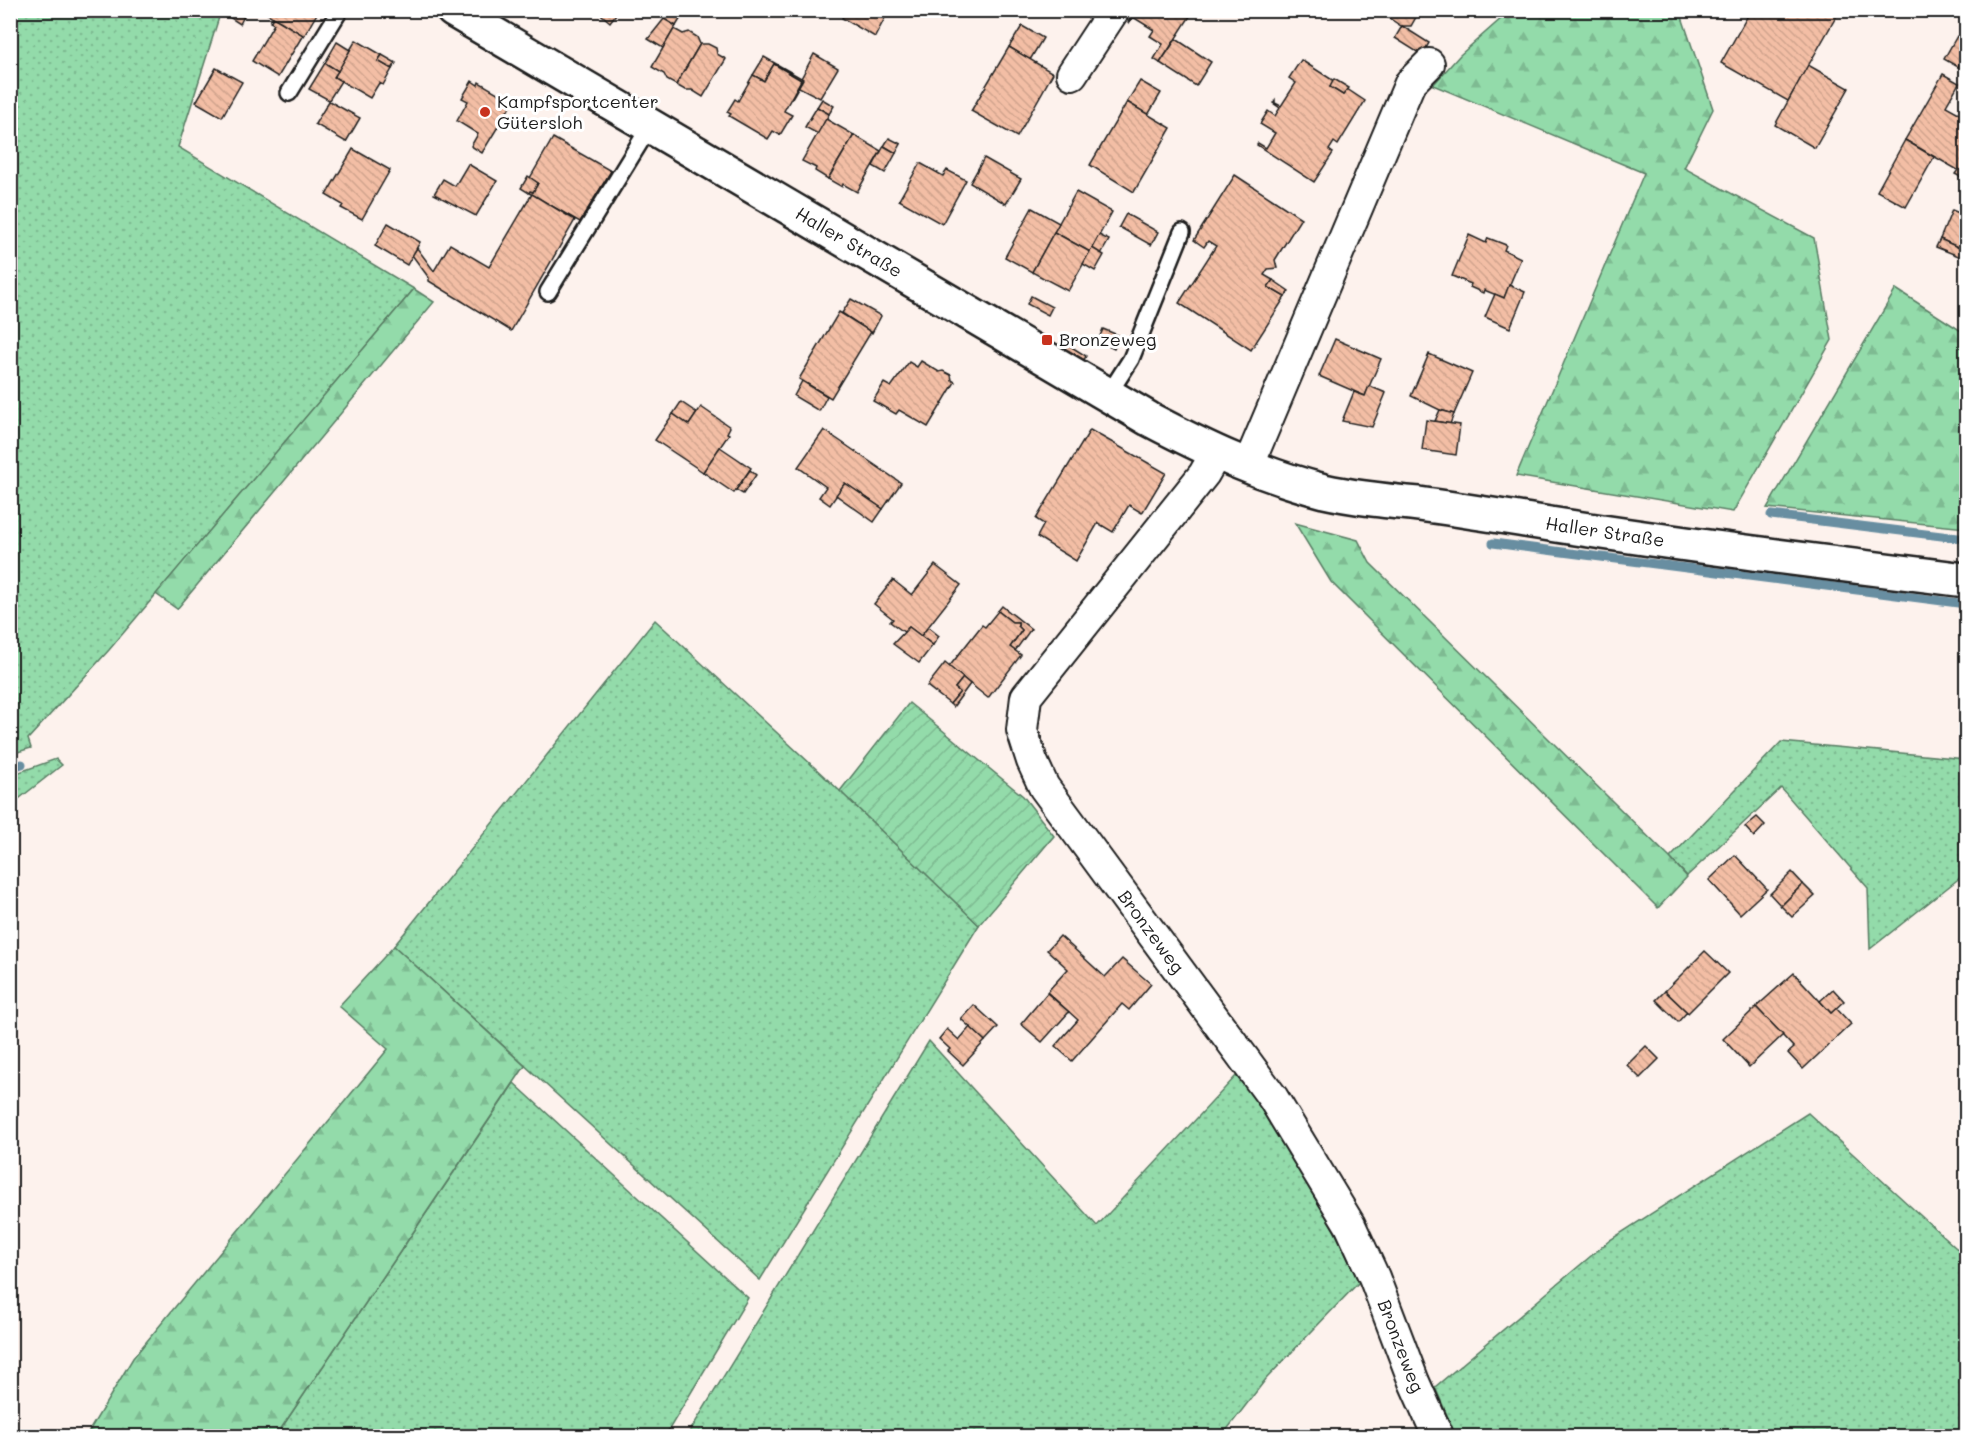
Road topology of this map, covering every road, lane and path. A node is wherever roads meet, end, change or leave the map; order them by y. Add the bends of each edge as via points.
1 (340, 10) edge
2 (453, 10) edge
3 (1114, 10) edge
4 (1429, 64) dead end
5 (1072, 74) dead end
6 (289, 93) dead end
7 (650, 126) junction
8 (1182, 232) dead end
9 (548, 292) dead end
10 (1108, 395) junction
11 (1216, 453) junction
12 (1248, 466) junction
13 (1966, 580) edge
14 (1438, 1437) edge

1 - 6 lane
2 - 7 street, Haller Straße
3 - 5 street
4 - 12 street via 1410,83
7 - 9 lane
7 - 10 street, Haller Straße
8 - 10 lane via 1131,359
10 - 11 street, Haller Straße
11 - 12 street, Haller Straße
11 - 14 street, Bronzeweg via 1204,474 1026,697 1022,730 1044,787 1273,1098 1350,1225
12 - 13 street, Haller Straße via 1281,479 1348,495 1623,536

